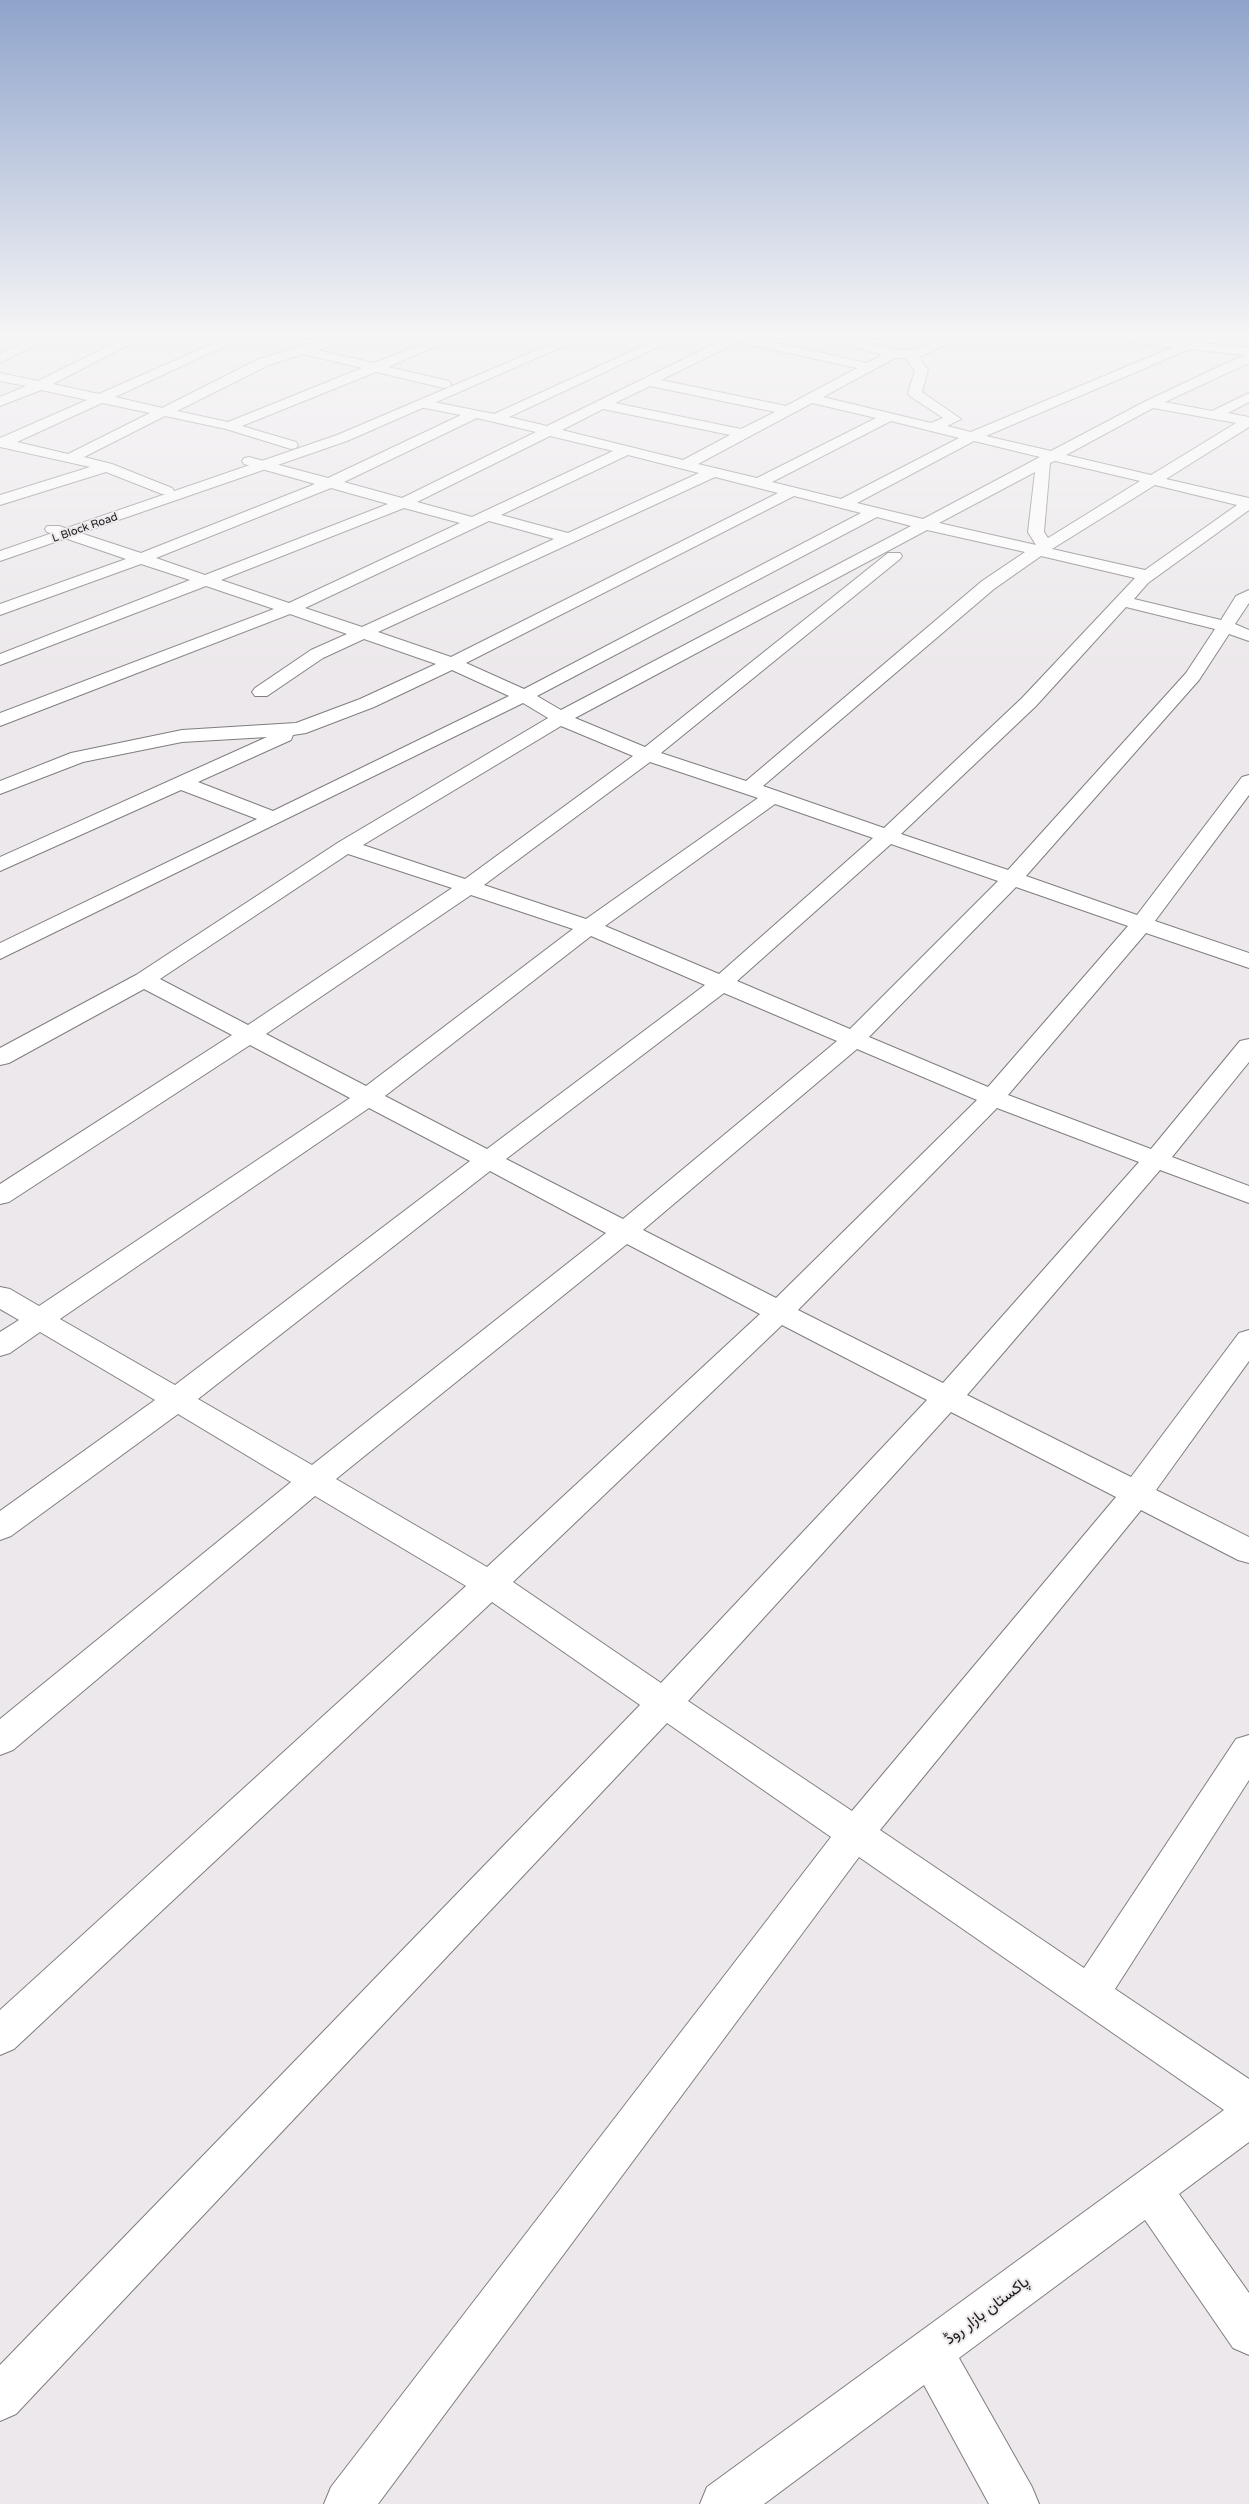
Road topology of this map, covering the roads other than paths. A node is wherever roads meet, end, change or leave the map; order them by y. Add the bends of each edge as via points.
1 (33, 450) joint
2 (87, 450) edge
3 (278, 450) edge
4 (309, 450) edge
5 (400, 450) edge
6 (511, 450) edge
7 (628, 450) joint
8 (713, 450) edge
9 (823, 450) edge
10 (947, 450) edge
11 (1015, 450) edge
12 (1067, 450) edge
13 (1204, 450) edge
14 (8, 457) dead end
15 (71, 458) junction
16 (1049, 460) junction
17 (249, 461) junction
18 (687, 464) junction
19 (265, 466) junction
20 (107, 467) junction
21 (715, 471) junction
22 (1155, 481) junction
23 (759, 482) junction
24 (330, 483) junction
25 (167, 491) junction
26 (793, 491) junction
27 (0, 500) edge
28 (403, 502) junction
29 (1249, 503) edge
30 (843, 504) junction
31 (875, 512) junction
32 (480, 519) junction
33 (928, 526) junction
34 (60, 532) junction
35 (570, 538) junction
36 (0, 547) edge
37 (1042, 549) junction
38 (0, 556) edge
39 (140, 559) junction
40 (1148, 576) junction
41 (206, 580) junction
42 (1249, 595) edge
43 (1123, 601) junction
44 (291, 608) junction
45 (0, 610) edge
46 (1225, 626) junction
47 (363, 632) junction
48 (1249, 636) edge
49 (0, 660) edge
50 (452, 662) junction
51 (261, 692) dead end
52 (524, 696) junction
53 (561, 718) junction
54 (0, 720) edge
55 (299, 729) junction
56 (647, 755) junction
57 (78, 757) junction
58 (0, 768) edge
59 (1249, 781) edge
60 (181, 783) junction
61 (0, 788) edge
62 (749, 788) junction
63 (772, 796) junction
64 (274, 818) junction
65 (887, 836) junction
66 (346, 846) junction
67 (0, 865) edge
68 (1012, 879) junction
69 (468, 887) junction
70 (1142, 924) junction
71 (590, 927) junction
72 (0, 952) edge
73 (1249, 961) edge
74 (144, 980) junction
75 (722, 983) junction
76 (249, 1035) junction
77 (854, 1039) junction
78 (1249, 1046) edge
79 (0, 1058) edge
80 (368, 1097) junction
81 (993, 1098) junction
82 (488, 1160) junction
83 (1156, 1160) junction
84 (1249, 1195) edge
85 (0, 1196) edge
86 (624, 1231) junction
87 (0, 1296) edge
88 (779, 1312) junction
89 (39, 1319) junction
90 (1249, 1340) edge
91 (0, 1346) edge
92 (947, 1398) junction
93 (176, 1400) junction
94 (314, 1480) junction
95 (1136, 1494) junction
96 (0, 1528) edge
97 (1249, 1552) edge
98 (490, 1584) junction
99 (664, 1703) junction
100 (0, 1740) edge
101 (1249, 1750) edge
102 (855, 1834) junction
103 (1089, 1994) junction
104 (0, 2036) edge
105 (1249, 2103) edge
106 (1249, 2116) edge
107 (1150, 2189) junction
108 (1249, 2332) edge
109 (931, 2352) junction
110 (0, 2398) edge
111 (348, 2504) edge
112 (724, 2504) edge
113 (1015, 2504) edge

1 - 14 street
1 - 15 street
2 - 15 street
3 - 17 street, L Block Road
4 - 19 street, L Block Road
5 - 24 street
6 - 28 street
7 - 18 street
7 - 32 street
8 - 18 street
9 - 23 street
10 - 30 street
11 - 16 street
12 - 16 street
13 - 22 street
15 - 20 street
16 - 22 street
16 - 33 street
16 - 37 street via 1036,532
17 - 19 street
17 - 25 street, L Block Road
18 - 21 street
19 - 24 street
19 - 34 street, L Block Road
20 - 25 street
20 - 27 street
21 - 23 street
21 - 35 street
22 - 29 street
22 - 37 street
23 - 26 street
24 - 28 street
24 - 39 street
25 - 34 street, L Block Road
26 - 30 street
26 - 50 street
28 - 32 street
28 - 41 street
29 - 40 street
30 - 31 street
31 - 33 street
31 - 52 street
32 - 35 street
32 - 44 street
33 - 37 street
33 - 53 street
33 - 56 street
34 - 36 street, L Block Road
34 - 38 street, L Block Road
34 - 39 street
35 - 47 street
37 - 40 street
37 - 62 street via 988,585
39 - 41 street
39 - 45 street
40 - 43 street
41 - 44 street
41 - 49 street
42 - 46 street
43 - 46 street
43 - 65 street via 1029,702
44 - 47 street
44 - 54 street
46 - 48 street
46 - 68 street via 1193,676
47 - 50 street
47 - 51 street via 318,654
50 - 52 street
50 - 55 street via 367,702
52 - 53 street
52 - 64 street
53 - 56 street
53 - 66 street
55 - 57 street via 182,736
55 - 60 street
56 - 62 street
56 - 69 street
57 - 58 street
57 - 61 street
59 - 70 street
60 - 64 street
60 - 67 street
62 - 63 street
63 - 65 street
63 - 71 street
64 - 72 street
65 - 68 street
65 - 75 street
66 - 69 street
66 - 74 street
68 - 70 street
68 - 77 street
69 - 71 street
69 - 76 street
70 - 73 street
70 - 81 street
71 - 75 street
71 - 80 street
74 - 76 street
74 - 79 street
75 - 77 street
75 - 82 street
76 - 80 street
76 - 85 street
77 - 81 street
77 - 86 street
78 - 83 street
80 - 82 street
80 - 89 street
81 - 83 street
81 - 88 street
82 - 86 street
82 - 93 street
83 - 84 street
83 - 92 street
86 - 88 street
86 - 94 street
87 - 89 street
88 - 92 street
88 - 98 street
89 - 91 street
89 - 93 street
90 - 95 street
92 - 95 street
92 - 99 street
93 - 94 street
93 - 96 street
94 - 98 street
94 - 100 street
95 - 97 street
95 - 102 street
98 - 99 street
98 - 104 street
99 - 102 street
99 - 110 street
101 - 103 street
102 - 103 street
102 - 111 street
103 - 105 street
106 - 107 street, پاکستان بازار روڈ
107 - 108 street
107 - 109 street, پاکستان بازار روڈ
109 - 112 street, پاکستان بازار روڈ
109 - 113 street

